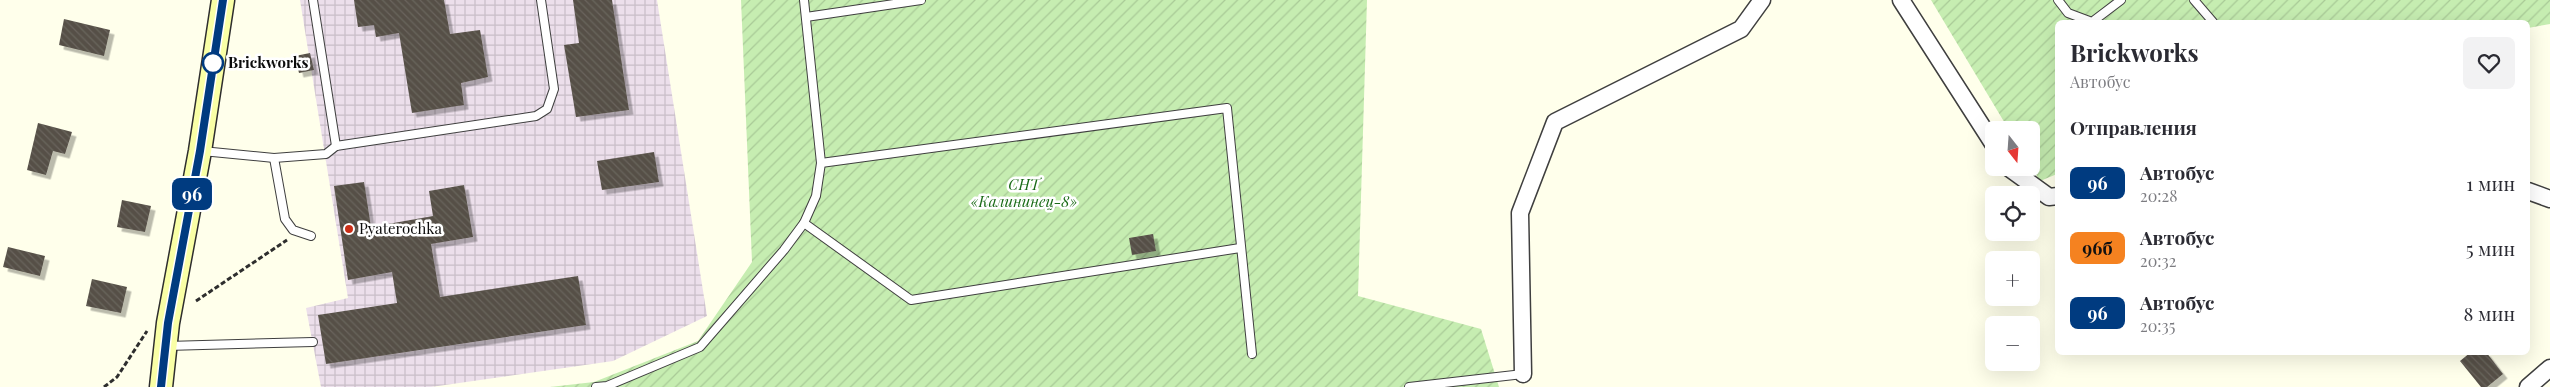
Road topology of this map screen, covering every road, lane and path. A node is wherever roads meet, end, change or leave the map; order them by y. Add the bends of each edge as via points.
1 (223, 0) edge
2 (313, 0) edge
3 (540, 0) edge
4 (804, 0) edge
5 (921, 0) edge
6 (1762, 0) edge
7 (1901, 0) edge
8 (2058, 0) edge
9 (2121, 0) edge
10 (2194, 0) edge
11 (806, 17) junction
12 (2087, 20) edge
13 (2095, 20) edge
14 (2211, 20) edge
15 (1985, 131) edge
16 (336, 146) junction
17 (200, 151) junction
18 (274, 158) junction
19 (821, 163) junction
20 (2020, 176) edge
21 (2530, 192) edge
22 (2055, 196) edge
23 (2550, 200) edge
24 (804, 223) junction
25 (298, 232) junction
26 (311, 236) dead end
27 (1240, 248) junction
28 (196, 302) dead end
29 (151, 323) dead end
30 (313, 342) dead end
31 (165, 346) junction
32 (1252, 354) dead end
33 (2550, 368) edge
34 (1523, 374) joint
35 (104, 387) edge
36 (160, 387) edge
37 (596, 387) edge
38 (1409, 387) edge
39 (2528, 387) edge

1 - 17 main road
2 - 16 lane
3 - 16 lane via 554,89 547,109 536,116
4 - 11 lane
5 - 11 lane
6 - 34 street via 1741,29 1555,122 1520,212
7 - 15 street
8 - 12 lane via 2068,13
9 - 13 lane
10 - 14 lane
11 - 19 lane
16 - 18 lane via 326,154
17 - 18 lane
17 - 31 main road
18 - 25 lane via 285,219
19 - 24 lane via 816,196
19 - 27 lane via 1227,108
20 - 22 street via 2049,197
21 - 23 street
24 - 27 lane via 911,300
24 - 37 lane via 700,347 607,386
25 - 26 lane
25 - 28 path
27 - 32 lane
29 - 35 path via 117,377
30 - 31 lane
31 - 36 main road
33 - 39 street
34 - 38 lane

